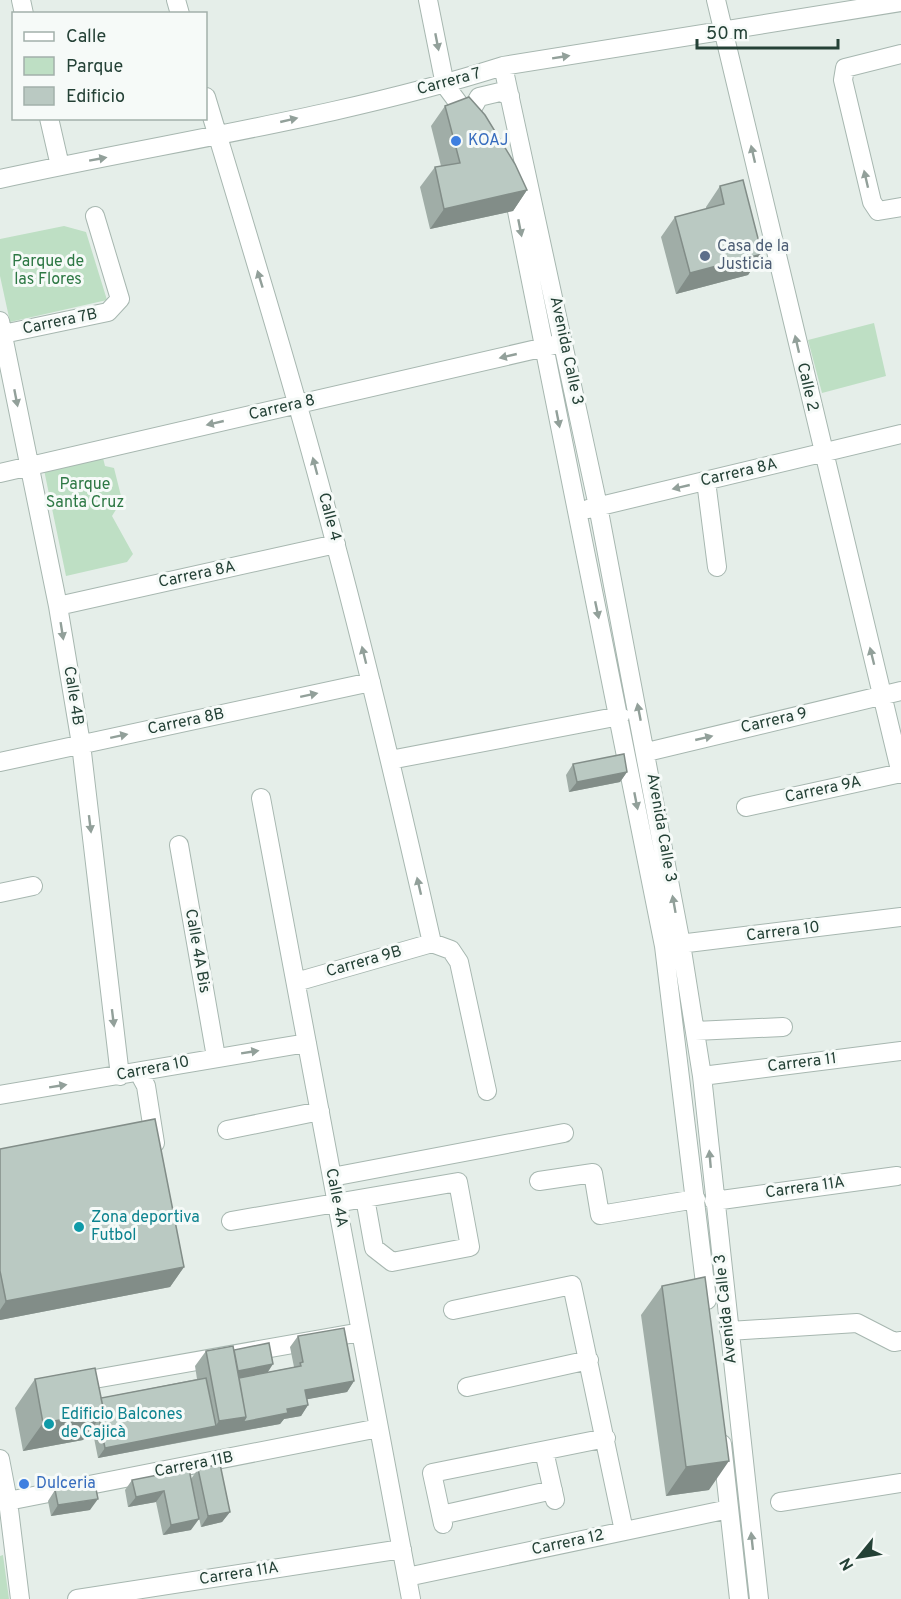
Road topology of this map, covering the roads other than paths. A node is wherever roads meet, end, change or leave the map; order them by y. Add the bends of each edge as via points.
1 (428, 0) edge
2 (716, 0) edge
3 (901, 2) edge
4 (724, 30) junction
5 (901, 54) edge
6 (503, 66) junction
7 (445, 85) junction
8 (510, 96) junction
9 (207, 100) edge
10 (468, 116) junction
11 (49, 120) edge
12 (479, 133) edge
13 (218, 137) junction
14 (60, 166) junction
15 (501, 168) edge
16 (0, 179) edge
17 (901, 207) edge
18 (94, 216) dead end
19 (1, 327) edge
20 (565, 343) junction
21 (544, 348) junction
22 (298, 405) junction
23 (901, 434) edge
24 (822, 453) junction
25 (29, 466) junction
26 (0, 473) edge
27 (706, 481) junction
28 (598, 506) junction
29 (576, 512) junction
30 (336, 544) junction
31 (717, 567) dead end
32 (58, 606) junction
33 (371, 682) junction
34 (901, 691) edge
35 (882, 696) junction
36 (620, 716) junction
37 (81, 744) junction
38 (647, 752) junction
39 (390, 760) junction
40 (0, 762) edge
41 (901, 773) edge
42 (261, 798) dead end
43 (746, 807) dead end
44 (179, 845) dead end
45 (33, 886) dead end
46 (0, 893) edge
47 (901, 917) edge
48 (432, 943) junction
49 (673, 945) junction
50 (296, 982) junction
51 (783, 1027) dead end
52 (695, 1031) junction
53 (307, 1043) junction
54 (901, 1051) edge
55 (216, 1057) junction
56 (139, 1073) junction
57 (120, 1076) junction
58 (702, 1076) junction
59 (487, 1091) dead end
60 (0, 1095) edge
61 (320, 1111) junction
62 (227, 1130) dead end
63 (564, 1133) dead end
64 (158, 1164) edge
65 (897, 1176) dead end
66 (332, 1177) junction
67 (539, 1181) dead end
68 (365, 1198) junction
69 (705, 1200) junction
70 (337, 1202) junction
71 (231, 1221) dead end
72 (453, 1310) dead end
73 (709, 1318) edge
74 (729, 1331) junction
75 (361, 1332) junction
76 (901, 1341) edge
77 (589, 1360) junction
78 (89, 1380) edge
79 (467, 1387) dead end
80 (720, 1425) edge
81 (379, 1428) junction
82 (606, 1437) junction
83 (544, 1451) junction
84 (0, 1459) edge
85 (901, 1483) edge
86 (9, 1502) junction
87 (780, 1502) dead end
88 (729, 1509) junction
89 (624, 1531) junction
90 (402, 1549) junction
91 (407, 1578) junction
92 (20, 1599) edge
93 (77, 1599) edge
94 (411, 1599) edge
95 (739, 1599) edge
96 (759, 1599) edge

1 -> 7 street
2 - 4 street, Calle 2
3 - 4 street, Carrera 7
6 -> 4 street, Carrera 7
24 -> 4 street, Calle 2
17 -> 5 street via 878,211 872,202 843,80 844,68
6 - 7 street, Carrera 7
6 - 8 street, Avenida Calle 3
7 - 10 street
13 -> 7 street, Carrera 7
8 - 10 street via 500,92 479,97
8 - 20 street, Avenida Calle 3
9 - 13 street, Calle 4
10 - 12 street
11 - 14 street
14 -> 13 street, Carrera 7
22 -> 13 street, Calle 4
14 - 16 street, Carrera 7
15 -> 21 street, Avenida Calle 3 via 515,201
18 - 19 street, Carrera 7B via 120,299 116,306 108,312
19 -> 25 street, Calle 4B
20 - 21 street, Carrera 8
20 - 28 street, Avenida Calle 3
21 -> 22 street, Carrera 8
21 -> 29 street, Avenida Calle 3
22 -> 25 street, Carrera 8
30 -> 22 street, Calle 4
23 - 24 street, Carrera 8A
24 - 27 street, Carrera 8A
35 -> 24 street, Calle 2
25 - 26 street, Carrera 8
25 - 32 street, Calle 4B
27 -> 28 street, Carrera 8A
27 - 31 street
28 - 29 street, Carrera 8A
38 -> 28 street, Avenida Calle 3
29 -> 36 street, Avenida Calle 3
30 - 32 street, Carrera 8A
33 -> 30 street, Calle 4
32 -> 37 street, Calle 4B
37 -> 33 street, Carrera 8B
33 - 39 street, Calle 4
34 - 35 street, Carrera 9
38 -> 35 street, Carrera 9
35 - 41 street, Calle 2
36 - 39 street
36 -> 49 street, Avenida Calle 3
37 - 40 street, Carrera 8B
37 -> 57 street, Calle 4B
49 -> 38 street, Avenida Calle 3
48 -> 39 street, Calle 4
41 - 43 street, Carrera 9A
42 - 50 street, Calle 4A
44 - 55 street, Calle 4A Bis
45 - 46 street
47 - 49 street, Carrera 10
48 - 50 street, Carrera 9B
48 - 59 street via 451,950 459,962
49 - 52 street, Avenida Calle 3
49 - 69 street, Avenida Calle 3
50 - 53 street, Calle 4A
51 - 52 street
52 - 58 street, Avenida Calle 3
55 -> 53 street, Carrera 10
53 - 61 street, Calle 4A
54 - 58 street, Carrera 11
55 - 56 street, Carrera 10
56 - 57 street, Carrera 10
56 - 64 street via 146,1086
60 -> 57 street, Carrera 10
69 -> 58 street, Avenida Calle 3
61 - 62 street
61 - 66 street, Calle 4A
63 - 66 street
65 - 69 street, Carrera 11A
66 - 70 street, Calle 4A
67 - 69 street, Carrera 11A via 592,1173 600,1215
68 - 68 street via 458,1182 470,1247 392,1262 374,1248
68 - 70 street
69 - 73 street, Avenida Calle 3
69 - 74 street, Avenida Calle 3
70 - 71 street
70 - 75 street, Calle 4A
72 - 77 street via 572,1285
74 - 76 street via 857,1323 894,1342
96 -> 74 street, Avenida Calle 3
75 - 78 street
75 - 81 street, Calle 4A
77 - 79 street
77 - 82 street
80 - 88 street
81 - 86 street, Carrera 11B
81 - 90 street, Calle 4A
82 - 83 street
82 - 89 street
83 - 83 street via 432,1473 442,1519 554,1495
84 - 86 street
85 - 87 street
86 - 92 street
88 - 89 street, Carrera 12
88 - 95 street
89 - 91 street, Carrera 12
90 - 91 street, Calle 4A
90 - 93 street, Carrera 11A
91 - 94 street, Calle 4A

